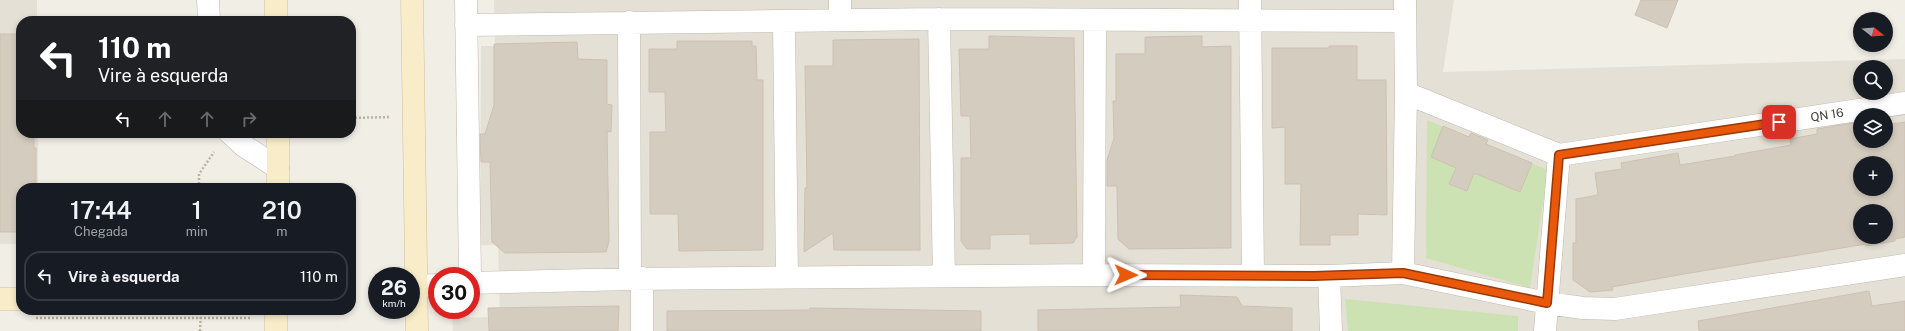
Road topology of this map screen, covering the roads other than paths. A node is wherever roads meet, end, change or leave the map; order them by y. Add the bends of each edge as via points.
1 (208, 0) edge
2 (276, 0) edge
3 (412, 0) edge
4 (466, 0) edge
5 (1405, 0) edge
6 (840, 10) edge
7 (1250, 10) edge
8 (208, 16) edge
9 (276, 16) edge
10 (939, 19) junction
11 (1095, 20) junction
12 (1405, 21) junction
13 (629, 22) junction
14 (784, 22) junction
15 (466, 25) junction
16 (1406, 93) junction
17 (1905, 103) edge
18 (235, 138) edge
19 (278, 138) edge
20 (1559, 155) junction
21 (278, 178) edge
22 (1905, 265) edge
23 (470, 267) edge
24 (1403, 273) junction
25 (1094, 275) junction
26 (944, 276) junction
27 (1253, 276) junction
28 (1329, 276) junction
29 (787, 277) junction
30 (636, 278) junction
31 (480, 283) edge
32 (427, 285) edge
33 (0, 299) edge
34 (16, 299) edge
35 (1547, 303) junction
36 (417, 331) edge
37 (642, 331) edge
38 (1331, 331) edge
39 (1546, 331) edge

1 - 8 street
2 - 9 main road
3 - 32 main road via 414,117
4 - 15 street
5 - 12 street
6 - 10 street
6 - 14 street
7 - 11 street
7 - 12 street
7 - 27 street
10 - 11 street
10 - 26 street
11 - 25 street
12 - 16 street
13 - 14 street
13 - 15 street
13 - 30 street
14 - 29 street
15 - 23 street
16 - 20 street
16 - 24 street
17 - 20 street, QN 16
18 - 21 street
19 - 21 main road
20 - 35 street
22 - 35 street via 1615,309
24 - 28 street
24 - 35 street
25 - 26 street
25 - 27 street
26 - 29 street
27 - 28 street
28 - 38 street
29 - 30 street
30 - 31 street
30 - 37 street
32 - 36 main road
33 - 34 main road
35 - 39 street

